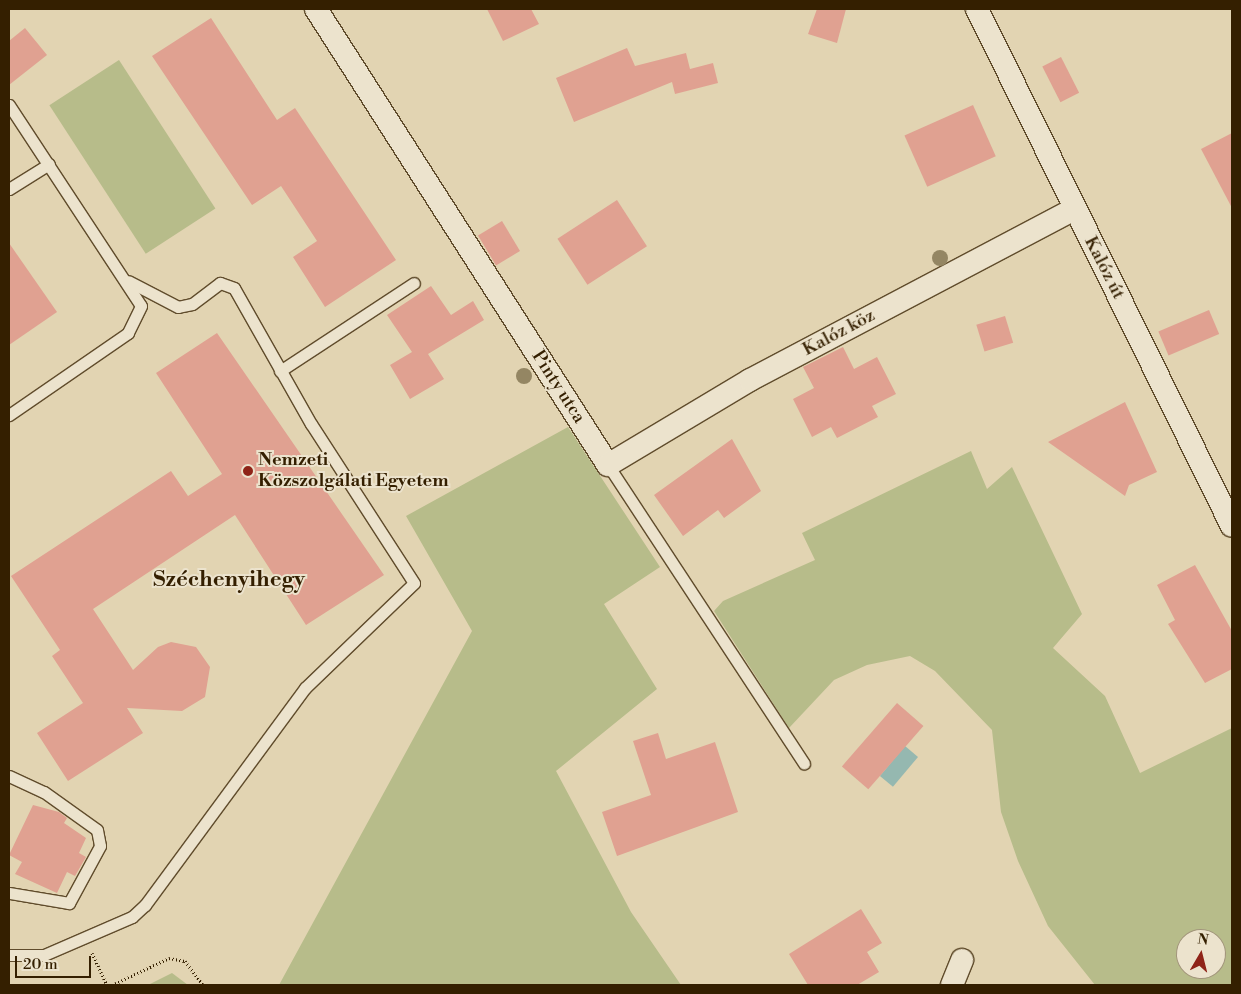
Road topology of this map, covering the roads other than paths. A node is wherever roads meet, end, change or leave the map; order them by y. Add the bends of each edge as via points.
1 (316, 9) edge
2 (976, 9) edge
3 (9, 105) edge
4 (50, 164) junction
5 (9, 189) edge
6 (1075, 209) junction
7 (128, 282) junction
8 (414, 283) dead end
9 (280, 371) junction
10 (9, 416) edge
11 (608, 465) junction
12 (1232, 526) edge
13 (804, 763) dead end
14 (9, 776) edge
15 (9, 893) edge
16 (9, 955) edge
17 (962, 960) dead end
18 (952, 985) edge

1 - 11 street, Pinty utca
2 - 6 street, Kalóz út
3 - 4 lane
4 - 5 lane
4 - 7 lane via 104,253
6 - 11 street, Kalóz köz via 750,380
6 - 12 street, Kalóz út
7 - 9 lane via 166,304 184,307 213,286 228,283 244,301
7 - 10 lane via 141,306 128,333
8 - 9 lane
9 - 16 lane via 414,583 305,688 244,766 153,898 132,917 85,939 44,955
11 - 13 lane, Pinty utca
14 - 15 lane via 44,792 98,830 100,846 69,904
17 - 18 street

